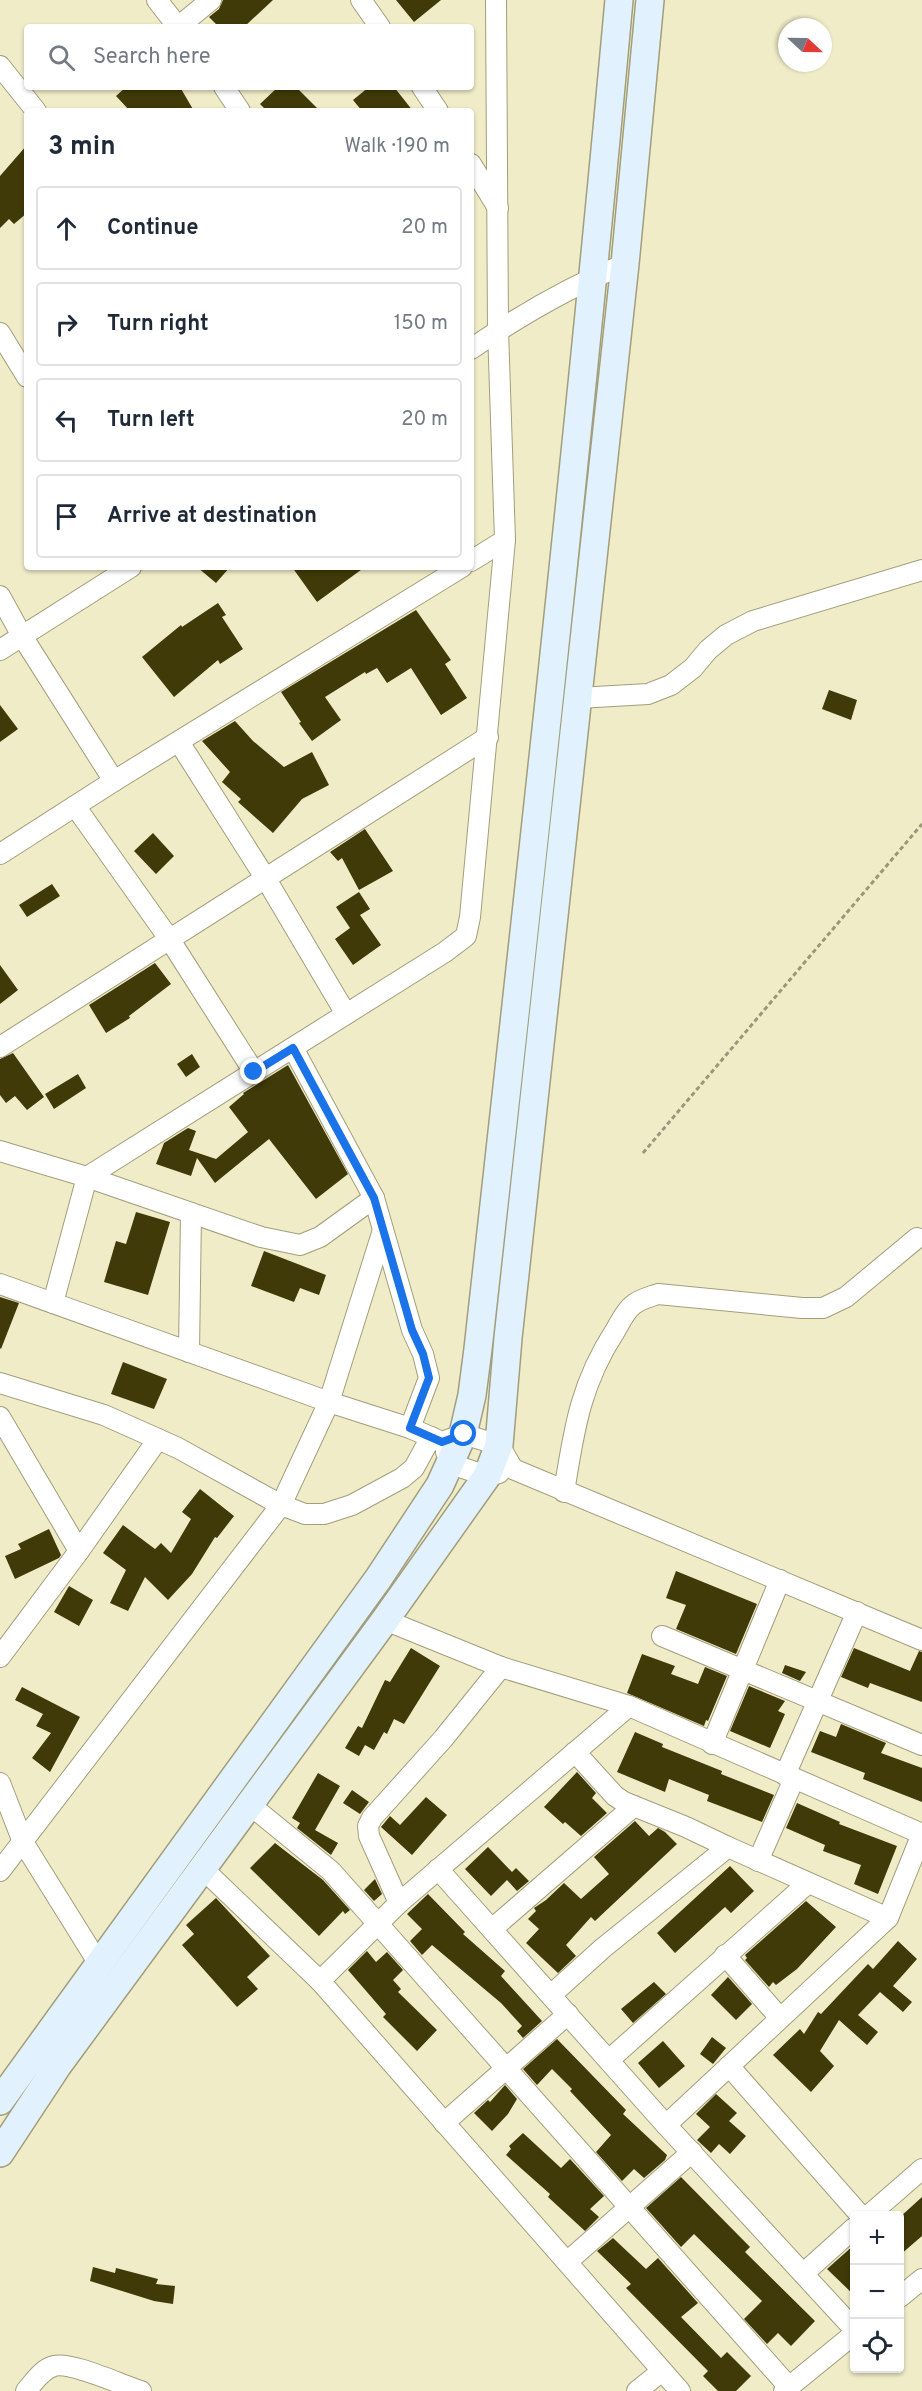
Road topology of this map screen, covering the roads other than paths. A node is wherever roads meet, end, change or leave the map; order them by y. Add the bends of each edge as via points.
1 (157, 0) edge
2 (211, 0) edge
3 (361, 0) edge
4 (496, 0) edge
5 (619, 0) edge
6 (650, 0) edge
7 (176, 24) edge
8 (182, 24) edge
9 (378, 24) edge
10 (0, 66) edge
11 (226, 90) edge
12 (424, 90) edge
13 (34, 108) edge
14 (238, 108) edge
15 (436, 108) edge
16 (474, 169) edge
17 (498, 208) junction
18 (625, 264) junction
19 (594, 276) junction
20 (498, 330) junction
21 (0, 333) edge
22 (474, 347) edge
23 (24, 372) edge
24 (505, 540) junction
25 (474, 559) edge
26 (121, 570) edge
27 (457, 570) edge
28 (922, 570) edge
29 (0, 596) edge
30 (22, 636) junction
31 (0, 650) edge
32 (578, 698) junction
33 (488, 737) junction
34 (179, 742) junction
35 (114, 781) junction
36 (75, 806) junction
37 (0, 854) edge
38 (266, 879) junction
39 (170, 940) junction
40 (346, 1014) junction
41 (0, 1047) edge
42 (293, 1048) junction
43 (254, 1072) junction
44 (0, 1151) edge
45 (87, 1177) junction
46 (374, 1198) junction
47 (191, 1213) junction
48 (382, 1230) junction
49 (917, 1238) dead end
50 (0, 1284) edge
51 (53, 1303) junction
52 (189, 1352) junction
53 (0, 1383) edge
54 (329, 1402) junction
55 (0, 1417) edge
56 (410, 1428) junction
57 (158, 1439) junction
58 (447, 1444) junction
59 (499, 1445) junction
60 (513, 1469) junction
61 (488, 1476) junction
62 (564, 1492) junction
63 (281, 1505) junction
64 (79, 1551) junction
65 (780, 1580) junction
66 (857, 1612) junction
67 (385, 1620) junction
68 (662, 1636) dead end
69 (922, 1640) edge
70 (0, 1657) edge
71 (501, 1667) junction
72 (743, 1669) junction
73 (818, 1700) junction
74 (629, 1707) junction
75 (712, 1744) junction
76 (922, 1744) edge
77 (575, 1752) junction
78 (790, 1777) junction
79 (0, 1783) edge
80 (249, 1804) junction
81 (634, 1806) junction
82 (922, 1834) edge
83 (22, 1842) junction
84 (728, 1847) junction
85 (758, 1861) junction
86 (2, 1867) edge
87 (202, 1868) junction
88 (438, 1869) junction
89 (808, 1883) junction
90 (399, 1904) junction
91 (888, 1917) junction
92 (377, 1923) junction
93 (492, 1929) junction
94 (725, 1955) junction
95 (99, 1964) junction
96 (320, 1981) junction
97 (551, 1995) junction
98 (568, 2014) junction
99 (780, 2018) junction
100 (609, 2059) junction
101 (729, 2066) junction
102 (504, 2068) junction
103 (0, 2101) edge
104 (444, 2123) junction
105 (666, 2125) junction
106 (692, 2152) junction
107 (0, 2153) edge
108 (922, 2169) edge
109 (630, 2205) junction
110 (857, 2211) edge
111 (874, 2211) edge
112 (850, 2232) edge
113 (567, 2262) junction
114 (804, 2273) junction
115 (922, 2279) edge
116 (904, 2294) edge
117 (850, 2324) edge
118 (850, 2338) edge
119 (663, 2371) junction
120 (787, 2389) edge
121 (26, 2391) edge
122 (141, 2391) edge
123 (637, 2391) edge
124 (680, 2391) edge

1 - 7 street
2 - 8 street
3 - 9 street
4 - 17 street
5 - 19 main road
6 - 18 main road
10 - 13 street
11 - 14 street
12 - 15 street
16 - 17 street
17 - 20 street
18 - 19 street
18 - 32 main road
19 - 20 street
19 - 58 main road via 547,737 472,1395
20 - 22 street
20 - 24 street
21 - 23 street
24 - 25 street
24 - 33 street
26 - 30 street
27 - 34 street
28 - 32 street via 753,621 708,650 672,685 648,694
29 - 30 street
30 - 31 street
30 - 35 street
32 - 59 main road
33 - 38 street
33 - 40 street via 466,936
34 - 35 street
34 - 38 street
35 - 36 street
36 - 37 street
36 - 39 street
38 - 39 street
38 - 40 street
39 - 41 street
39 - 43 street
40 - 42 street
42 - 43 street
42 - 46 street
43 - 45 street
44 - 45 street
45 - 47 street
45 - 51 street
46 - 47 street via 320,1238 300,1245 261,1237
46 - 48 street
47 - 52 street
48 - 54 street
48 - 56 street via 429,1378
49 - 62 street via 846,1297 823,1308 658,1294 633,1305 598,1358 585,1390
50 - 51 street
51 - 52 street
52 - 54 street
53 - 57 street via 104,1415
54 - 56 street
54 - 63 street
55 - 64 street
56 - 58 street
57 - 63 street
57 - 64 street
58 - 59 street
58 - 61 street
58 - 63 street via 402,1478 352,1505 324,1514 305,1514
58 - 95 main road via 440,1485 378,1579
59 - 60 street
59 - 61 main road
60 - 61 street
60 - 62 street
61 - 67 main road
62 - 65 street
63 - 83 street
64 - 70 street
65 - 66 street
65 - 72 street
66 - 69 street
66 - 73 street
67 - 71 street
67 - 80 main road
68 - 72 street
71 - 74 street
71 - 90 street via 368,1826
72 - 73 street
72 - 75 street
73 - 76 street
73 - 78 street
74 - 75 street
74 - 77 street
75 - 78 street
77 - 81 street via 615,1796
77 - 88 street
78 - 82 street
78 - 85 street
79 - 83 street
80 - 87 main road
80 - 92 street via 331,1871
81 - 84 street
81 - 93 street
82 - 91 street
83 - 86 street
83 - 95 street
84 - 85 street
84 - 97 street
85 - 89 street
87 - 96 street
87 - 107 main road via 58,2065
88 - 90 street
88 - 93 street
89 - 91 street
89 - 94 street
90 - 92 street
91 - 99 street
92 - 96 street
92 - 102 street
93 - 97 street
94 - 99 street
94 - 100 street
95 - 103 main road
96 - 104 street
97 - 98 street
98 - 100 street
98 - 102 street
99 - 101 street
100 - 105 street
101 - 105 street
101 - 110 street
102 - 104 street
102 - 109 street
104 - 113 street
105 - 106 street
106 - 109 street
106 - 114 street
108 - 111 street
109 - 113 street
109 - 120 street
112 - 114 street
113 - 119 street
114 - 117 street
115 - 116 street
118 - 120 street
119 - 123 street
119 - 124 street
121 - 122 street via 55,2365 71,2366

